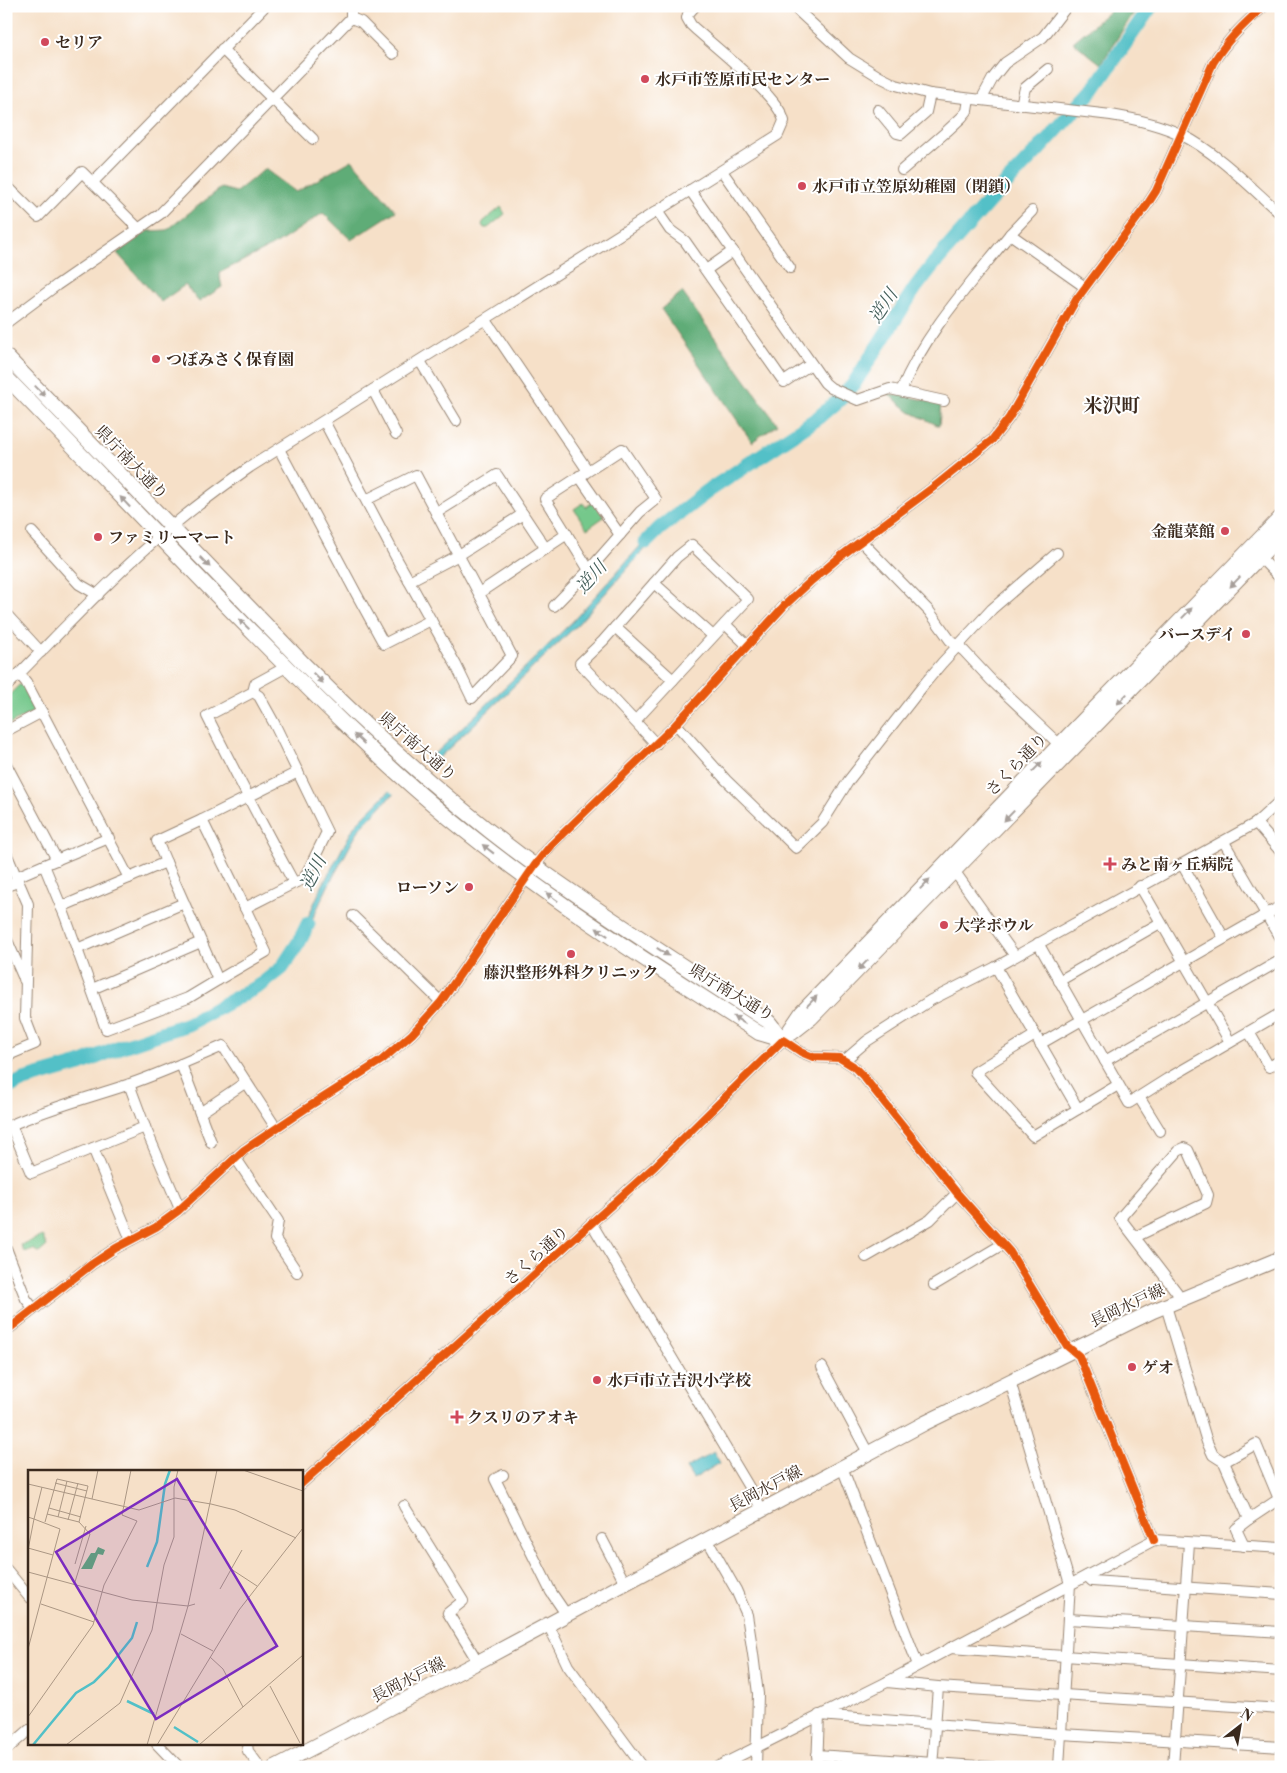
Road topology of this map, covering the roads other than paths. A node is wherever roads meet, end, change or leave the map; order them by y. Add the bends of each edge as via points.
1 (265, 6) edge
2 (351, 6) edge
3 (695, 6) edge
4 (792, 6) edge
5 (1067, 6) edge
6 (1264, 6) edge
7 (351, 18) junction
8 (222, 49) junction
9 (393, 54) dead end
10 (1048, 68) dead end
11 (930, 94) junction
12 (273, 99) junction
13 (969, 99) junction
14 (981, 100) junction
15 (1021, 105) junction
16 (878, 110) dead end
17 (1182, 135) junction
18 (313, 139) dead end
19 (902, 170) dead end
20 (722, 171) junction
21 (93, 182) junction
22 (6, 185) edge
23 (690, 190) junction
24 (657, 211) junction
25 (1032, 211) dead end
26 (1281, 214) edge
27 (139, 229) junction
28 (1010, 234) junction
29 (733, 251) junction
30 (790, 268) dead end
31 (706, 270) junction
32 (1085, 287) junction
33 (486, 320) junction
34 (6, 323) edge
35 (6, 356) edge
36 (420, 361) junction
37 (812, 364) junction
38 (6, 377) edge
39 (373, 390) junction
40 (901, 391) junction
41 (944, 401) dead end
42 (324, 421) junction
43 (456, 421) dead end
44 (396, 434) dead end
45 (280, 449) junction
46 (584, 474) junction
47 (366, 500) junction
48 (436, 513) junction
49 (523, 514) junction
50 (1281, 517) edge
51 (171, 527) junction
52 (32, 532) dead end
53 (567, 534) junction
54 (620, 535) junction
55 (1281, 535) edge
56 (159, 538) junction
57 (861, 541) junction
58 (546, 549) junction
59 (1255, 552) junction
60 (1057, 553) dead end
61 (459, 556) junction
62 (589, 570) junction
63 (1281, 579) edge
64 (409, 581) junction
65 (654, 583) junction
66 (479, 593) junction
67 (98, 595) junction
68 (554, 606) dead end
69 (6, 614) edge
70 (431, 620) junction
71 (725, 624) junction
72 (615, 627) junction
73 (713, 636) junction
74 (748, 646) junction
75 (958, 647) junction
76 (41, 652) junction
77 (286, 667) junction
78 (19, 674) junction
79 (673, 680) junction
80 (6, 687) edge
81 (253, 692) junction
82 (42, 712) junction
83 (635, 721) junction
84 (676, 724) junction
85 (6, 730) edge
86 (656, 744) junction
87 (1065, 749) junction
88 (6, 764) edge
89 (298, 772) junction
90 (248, 798) junction
91 (1281, 800) edge
92 (202, 820) junction
93 (1256, 823) junction
94 (109, 838) junction
95 (1224, 842) junction
96 (1281, 852) edge
97 (6, 853) edge
98 (58, 860) junction
99 (166, 862) junction
100 (1182, 864) junction
101 (44, 866) junction
102 (535, 866) junction
103 (955, 872) junction
104 (129, 878) junction
105 (17, 879) junction
106 (526, 879) junction
107 (294, 883) junction
108 (6, 886) edge
109 (1140, 886) junction
110 (184, 903) junction
111 (1281, 906) edge
112 (61, 907) junction
113 (245, 908) junction
114 (1266, 915) junction
115 (353, 916) dead end
116 (1160, 923) junction
117 (6, 938) edge
118 (1224, 938) junction
119 (1281, 940) edge
120 (201, 942) junction
121 (1038, 944) junction
122 (77, 949) junction
123 (1014, 956) junction
124 (1281, 960) edge
125 (1184, 962) junction
126 (996, 967) junction
127 (218, 980) junction
128 (1059, 981) junction
129 (26, 983) junction
130 (92, 988) junction
131 (441, 1002) junction
132 (1207, 1002) junction
133 (1281, 1013) edge
134 (1082, 1021) junction
135 (1248, 1032) junction
136 (783, 1040) junction
137 (1038, 1040) junction
138 (1230, 1042) junction
139 (845, 1060) junction
140 (1281, 1060) edge
141 (1105, 1061) junction
142 (6, 1062) edge
143 (181, 1064) junction
144 (246, 1082) junction
145 (129, 1084) junction
146 (1118, 1085) junction
147 (1139, 1097) junction
148 (1078, 1108) junction
149 (200, 1113) junction
150 (145, 1126) junction
151 (276, 1128) junction
152 (1160, 1131) dead end
153 (210, 1142) dead end
154 (93, 1148) junction
155 (235, 1157) junction
156 (957, 1193) junction
157 (180, 1209) junction
158 (592, 1224) junction
159 (1135, 1237) junction
160 (131, 1240) junction
161 (1003, 1244) junction
162 (6, 1248) edge
163 (866, 1257) dead end
164 (1281, 1258) edge
165 (297, 1272) dead end
166 (934, 1285) dead end
167 (1182, 1299) junction
168 (1166, 1306) junction
169 (34, 1310) junction
170 (6, 1331) edge
171 (1072, 1350) junction
172 (822, 1367) dead end
173 (1010, 1381) junction
174 (868, 1453) junction
175 (1224, 1462) junction
176 (842, 1467) junction
177 (503, 1475) dead end
178 (302, 1483) edge
179 (404, 1506) dead end
180 (762, 1510) junction
181 (1249, 1519) junction
182 (602, 1539) dead end
183 (707, 1539) junction
184 (1154, 1540) junction
185 (1189, 1543) junction
186 (1244, 1546) junction
187 (1281, 1548) edge
188 (6, 1569) edge
189 (1087, 1576) junction
190 (625, 1583) junction
191 (1070, 1584) junction
192 (1186, 1588) junction
193 (1281, 1594) edge
194 (28, 1596) edge
195 (566, 1614) junction
196 (1068, 1619) junction
197 (548, 1624) junction
198 (1183, 1626) junction
199 (1281, 1632) edge
200 (949, 1648) junction
201 (1065, 1657) junction
202 (478, 1662) junction
203 (1180, 1664) junction
204 (918, 1665) junction
205 (1281, 1671) edge
206 (886, 1682) junction
207 (938, 1687) junction
208 (1063, 1696) junction
209 (1178, 1702) junction
210 (1281, 1709) edge
211 (819, 1715) junction
212 (935, 1724) junction
213 (28, 1731) edge
214 (1061, 1734) junction
215 (1175, 1740) junction
216 (159, 1746) edge
217 (247, 1746) edge
218 (757, 1746) junction
219 (1281, 1747) edge
220 (6, 1750) edge
221 (817, 1755) junction
222 (932, 1765) edge
223 (178, 1767) edge
224 (260, 1767) edge
225 (275, 1767) edge
226 (643, 1767) edge
227 (717, 1767) edge
228 (756, 1767) edge
229 (817, 1767) edge
230 (992, 1767) edge
231 (1059, 1767) edge
232 (1173, 1767) edge

1 - 8 street
2 - 7 street
3 - 20 street via 687,18 691,25 769,96 780,109 784,121 778,135
4 - 11 street via 864,68 896,85
5 - 14 street via 1043,37 1005,63
6 - 17 street via 1222,48
7 - 9 street via 361,22
7 - 12 street
8 - 12 street
8 - 21 street
10 - 15 street via 1025,88
11 - 13 street
11 - 16 street via 926,112 901,134
12 - 18 street
12 - 27 street via 160,214
13 - 14 street
13 - 19 street via 962,117
14 - 15 street
15 - 17 street via 1145,121
17 - 26 street via 1228,168
17 - 32 street via 1147,205
20 - 23 street
20 - 30 street
21 - 22 street via 82,172 38,217
21 - 27 street
23 - 24 street
23 - 29 street
24 - 31 street
24 - 33 street
25 - 28 street
27 - 34 street
28 - 32 street
28 - 40 street via 937,328
29 - 31 street
29 - 37 street
31 - 37 street via 784,382
32 - 57 street via 1009,418 992,440
33 - 36 street
33 - 46 street
35 -> 51 main road, 県庁南大通り
36 - 39 street
36 - 43 street
37 - 40 street via 831,388 855,399 890,388
56 -> 38 main road, 県庁南大通り
39 - 42 street
39 - 44 street
40 - 41 street
42 - 45 street
42 - 47 street
45 - 51 street via 222,487
45 - 70 street via 384,644
46 - 53 street via 545,499
46 - 54 street
46 - 54 street via 622,449 656,499
47 - 48 street via 416,475
47 - 64 street
48 - 49 street via 497,475
48 - 61 street
49 - 58 street
49 - 61 street
50 - 59 main road, さくら通り
51 - 56 street
51 -> 102 main road, 県庁南大通り via 343,703 405,760
52 - 67 street via 79,584
53 - 58 street
53 - 62 street
54 - 62 street
55 - 59 main road, さくら通り
56 - 67 street
77 -> 56 main road, 県庁南大通り
57 - 74 street via 785,605
57 - 75 street via 930,611
58 - 66 street
59 - 63 street
59 - 87 main road, さくら通り
60 - 75 street via 992,609
61 - 64 street
61 - 66 street
62 - 68 street
64 - 70 street
65 - 71 street via 692,545 748,599
65 - 72 street
65 - 73 street
66 - 70 street via 512,656 472,698
67 - 76 street
69 - 76 street
71 - 73 street
71 - 74 street
72 - 79 street
72 - 83 street via 580,663
73 - 79 street
74 - 84 street
75 - 84 street via 926,682 849,780 822,823 796,848 726,780
75 - 87 street
76 - 78 street
77 - 81 street via 255,684
106 -> 77 main road, 県庁南大通り via 395,772
78 - 80 street
78 - 82 street
79 - 83 street
81 - 89 street via 259,696
81 - 90 street via 207,716
82 - 85 street
82 - 94 street
83 - 86 street
84 - 86 street
86 - 102 street via 565,830
87 -> 103 main road, さくら通り
136 -> 87 main road, さくら通り via 802,1012
88 - 98 street
89 - 90 street
89 - 107 street via 327,832 304,879
90 - 92 street
90 - 107 street
91 - 93 street
92 - 99 street via 157,841
92 - 113 street
93 - 95 street
93 - 96 street
94 - 98 street
94 - 104 street
95 - 100 street
95 - 114 street
97 - 105 street
98 - 101 street
99 - 104 street
99 - 110 street
100 - 109 street
100 - 118 street
101 - 105 street
101 - 112 street
102 - 106 street
102 -> 136 main road, 県庁南大通り via 769,1022
103 - 123 street
103 -> 136 main road, さくら通り via 811,1018
104 - 112 street
105 - 108 street
105 - 129 street via 28,904
106 - 131 street
136 -> 106 main road, 県庁南大通り via 759,1033
107 - 113 street
109 - 116 street
109 - 121 street
110 - 120 street
110 - 122 street
111 - 114 street
112 - 122 street
113 - 127 street via 266,952
114 - 118 street
114 - 119 street
115 - 131 street
116 - 125 street
116 - 128 street
117 - 129 street
118 - 125 street
120 - 127 street
120 - 130 street
121 - 123 street
121 - 128 street
122 - 130 street
123 - 126 street
124 - 132 street
125 - 132 street
125 - 134 street
126 - 137 street
126 - 139 street via 905,1016
127 - 130 street via 188,998 106,1029
128 - 134 street
129 - 142 street via 25,1018 35,1044 11,1054
131 - 151 street via 382,1060
132 - 138 street
132 - 141 street
133 - 135 street
134 - 137 street
134 - 141 street
135 - 138 street
135 - 140 street via 1269,1067
136 - 139 street via 813,1057
136 - 158 street, さくら通り
137 - 148 street
137 - 148 street via 975,1072 1033,1136
138 - 147 street
139 - 156 street via 863,1076
141 - 146 street
143 - 144 street via 223,1046
143 - 145 street
143 - 149 street
144 - 149 street
144 - 151 street
145 - 150 street
145 - 154 street via 11,1125 31,1173
146 - 147 street via 1129,1104
146 - 148 street
147 - 152 street
149 - 153 street
150 - 154 street
150 - 157 street
151 - 155 street
154 - 160 street
155 - 157 street
155 - 165 street via 278,1221 275,1239
156 - 161 street
156 - 163 street via 930,1220
157 - 160 street
158 - 178 street, さくら通り
158 - 180 street
159 - 159 street via 1120,1218 1178,1150 1188,1150 1208,1195 1206,1203
159 - 167 street
160 - 169 street via 92,1264
161 - 166 street
161 - 171 street via 1066,1346
162 - 169 street via 26,1299
164 - 167 main road, 長岡水戸線
167 - 168 main road, 長岡水戸線
168 - 171 main road, 長岡水戸線
168 - 175 street via 1207,1442 1213,1456
169 - 170 street
171 - 173 main road, 長岡水戸線
171 - 184 street via 1079,1356
172 - 174 street
173 - 174 main road, 長岡水戸線
173 - 191 street
174 - 176 main road, 長岡水戸線
175 - 181 street
175 - 181 street via 1256,1444 1278,1499
176 - 180 main road, 長岡水戸線
176 - 204 street
177 - 195 street via 495,1479 551,1592
179 - 202 street via 463,1601 448,1613
180 - 183 main road, 長岡水戸線
181 - 186 street via 1236,1529
182 - 190 street
183 - 190 main road, 長岡水戸線
183 - 218 street via 747,1615 756,1678
184 - 185 street
184 - 189 street
185 - 186 street
185 - 192 street
186 - 187 street
188 - 194 street
189 - 191 street
189 - 192 street via 1092,1581
190 - 195 main road, 長岡水戸線
191 - 196 street
191 - 200 street
192 - 193 street
192 - 198 street
195 - 197 main road, 長岡水戸線
196 - 198 street
196 - 201 street
197 - 202 main road, 長岡水戸線
197 - 226 street via 568,1666
198 - 199 street
198 - 203 street
200 - 201 street
200 - 204 street
201 - 203 street
201 - 208 street
202 - 225 main road, 長岡水戸線
203 - 205 street
203 - 209 street
204 - 206 street
206 - 207 street
206 - 211 street
207 - 208 street
207 - 212 street
208 - 209 street
208 - 214 street
209 - 210 street
209 - 215 street
211 - 212 street
211 - 218 street
211 - 221 street
212 - 214 street
212 - 222 street
213 - 220 street
214 - 215 street
214 - 231 street
215 - 219 street
215 - 232 street
216 - 223 street
217 - 224 street
218 - 227 street
218 - 228 street
221 - 222 street
221 - 229 street
222 - 230 street

